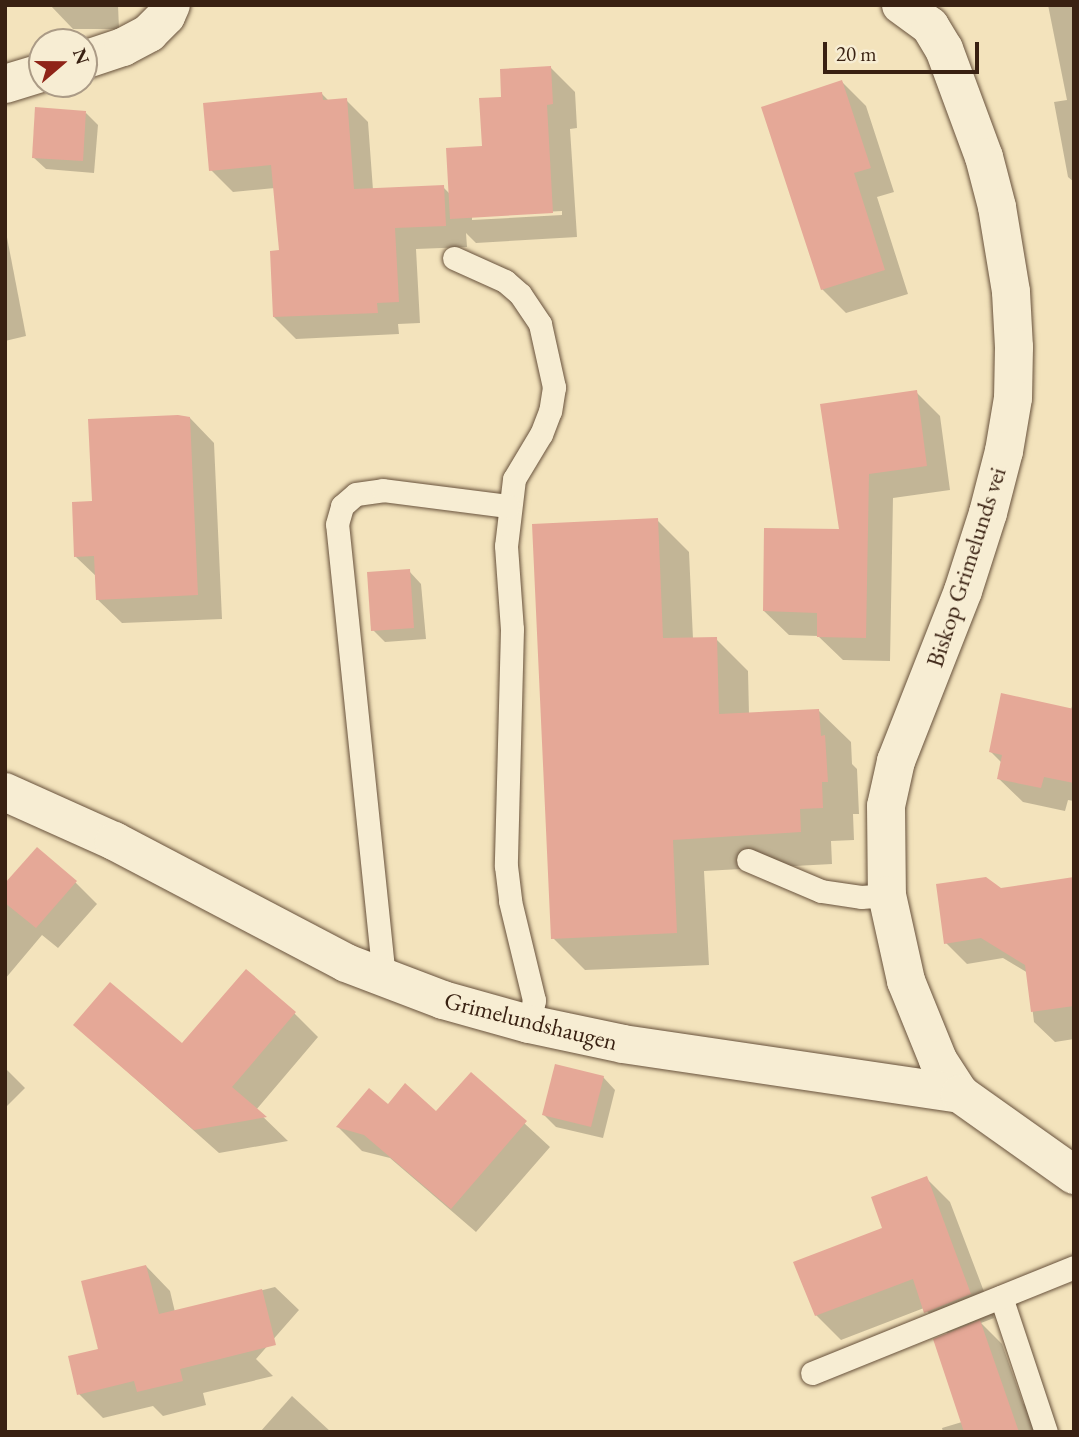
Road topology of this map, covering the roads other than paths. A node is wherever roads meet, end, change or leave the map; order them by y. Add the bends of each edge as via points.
1 (171, 5) edge
2 (901, 5) edge
3 (98, 55) edge
4 (28, 77) edge
5 (5, 84) edge
6 (454, 258) dead end
7 (508, 506) junction
8 (5, 792) edge
9 (748, 860) dead end
10 (887, 895) junction
11 (384, 978) junction
12 (529, 1024) junction
13 (960, 1094) junction
14 (1074, 1175) edge
15 (1074, 1267) edge
16 (1001, 1297) junction
17 (811, 1373) dead end
18 (1046, 1432) edge

1 - 3 street via 149,33
2 - 10 street, Biskop Grimelunds vei via 930,26 944,49 984,156 1009,280 1014,347 1013,398 988,513 963,591 896,761 886,806
4 - 5 street
6 - 7 lane via 505,281 520,294 540,324 550,359 554,387 550,411 514,479
7 - 11 lane via 383,490 355,494 342,506 337,524
7 - 12 lane via 512,629 506,866 534,1000
8 - 11 street, Grimelundshaugen via 114,841 346,963
9 - 10 lane via 821,891 852,897
10 - 13 street, Biskop Grimelunds vei via 900,960 918,1015
11 - 12 street, Grimelundshaugen
12 - 13 street, Grimelundshaugen via 623,1044
13 - 14 street, Grimelundshaugen
15 - 16 lane
16 - 17 lane
16 - 18 lane

